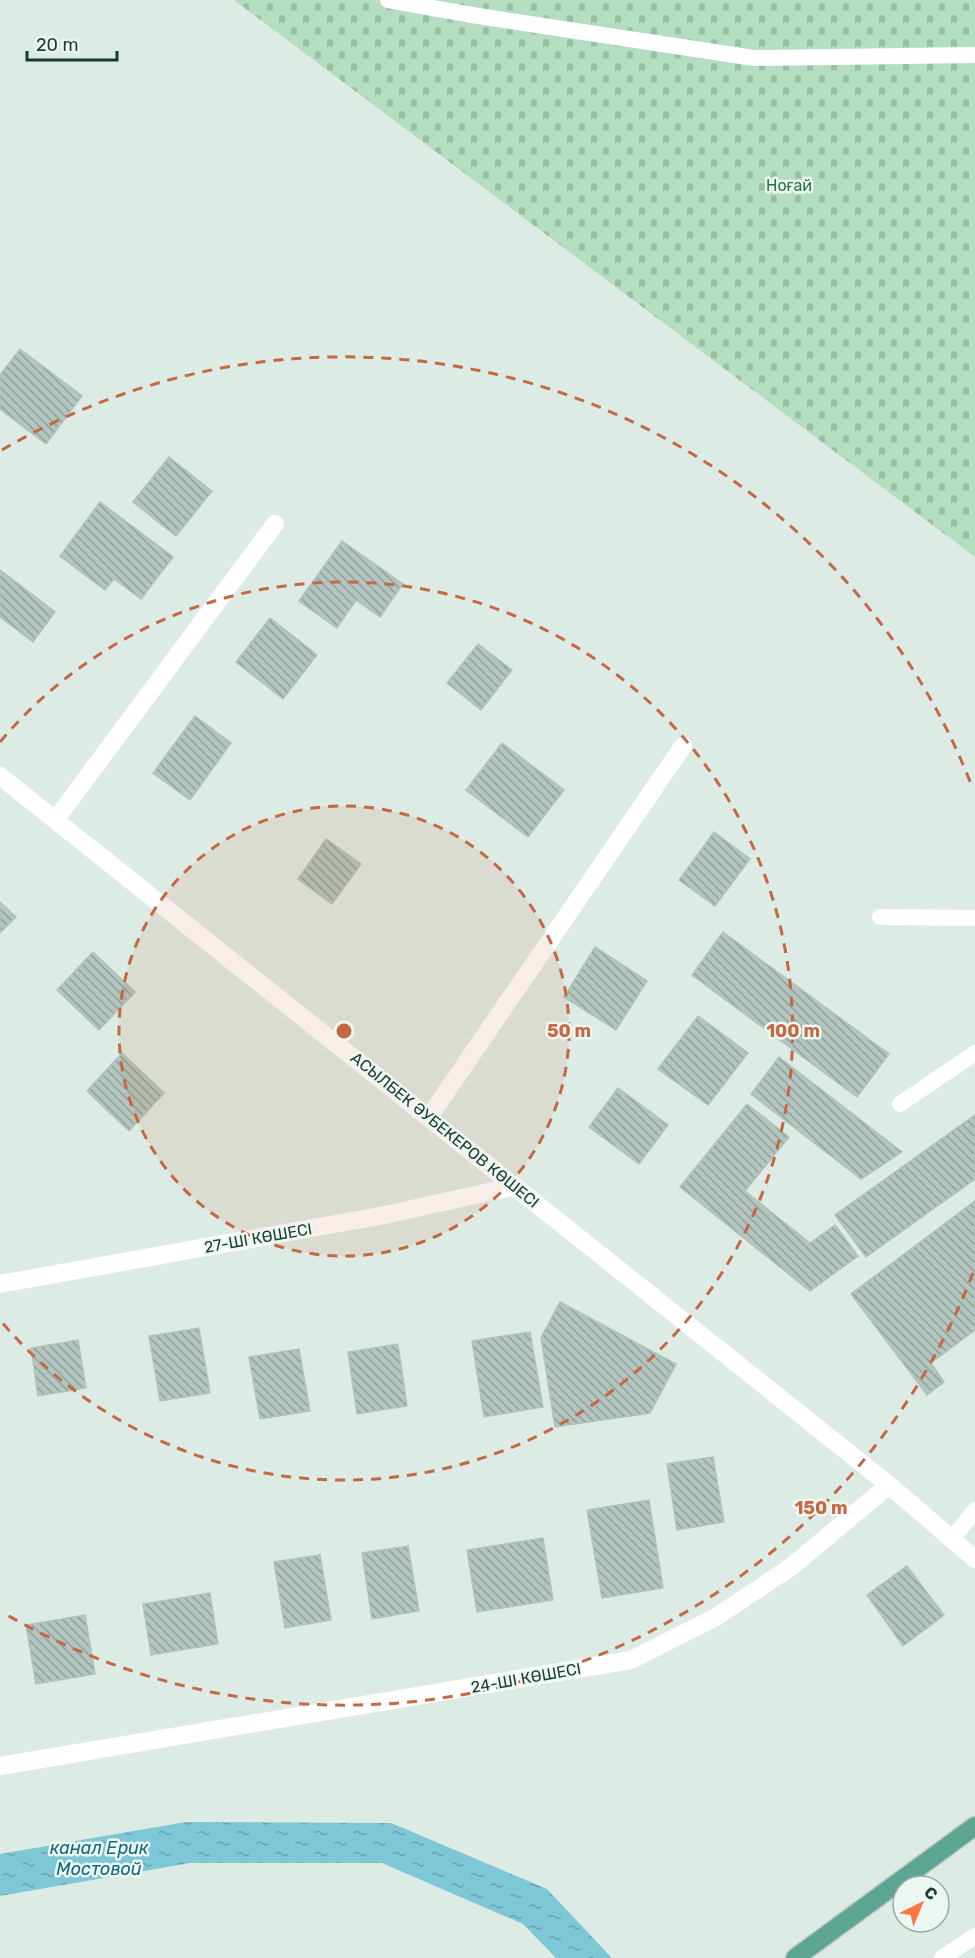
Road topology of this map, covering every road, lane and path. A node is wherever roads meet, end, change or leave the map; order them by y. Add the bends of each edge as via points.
1 (388, 0) edge
2 (975, 55) edge
3 (275, 524) dead end
4 (683, 746) dead end
5 (0, 776) edge
6 (56, 819) junction
7 (880, 917) dead end
8 (975, 918) edge
9 (975, 1053) edge
10 (900, 1104) dead end
11 (429, 1117) junction
12 (515, 1186) junction
13 (0, 1284) edge
14 (889, 1485) junction
15 (975, 1510) edge
16 (952, 1539) junction
17 (975, 1559) edge
18 (0, 1766) edge
19 (975, 1826) edge
20 (975, 1936) edge
21 (795, 1958) edge
22 (942, 1958) edge

1 - 2 lane via 754,58
3 - 6 street
4 - 11 street
5 - 6 street, АСЫЛБЕК ӘУБЕКЕРОВ КӨШЕСІ
6 - 11 street, АСЫЛБЕК ӘУБЕКЕРОВ КӨШЕСІ
7 - 8 lane
9 - 10 lane
11 - 12 street, АСЫЛБЕК ӘУБЕКЕРОВ КӨШЕСІ
12 - 13 street, 27-ШІ КӨШЕСІ via 385,1215
12 - 14 street, АСЫЛБЕК ӘУБЕКЕРОВ КӨШЕСІ
14 - 16 street
14 - 18 street, 24-ШІ КӨШЕСІ via 790,1568 716,1617 631,1660
15 - 16 lane
16 - 17 street
19 - 21 main road
20 - 22 lane

